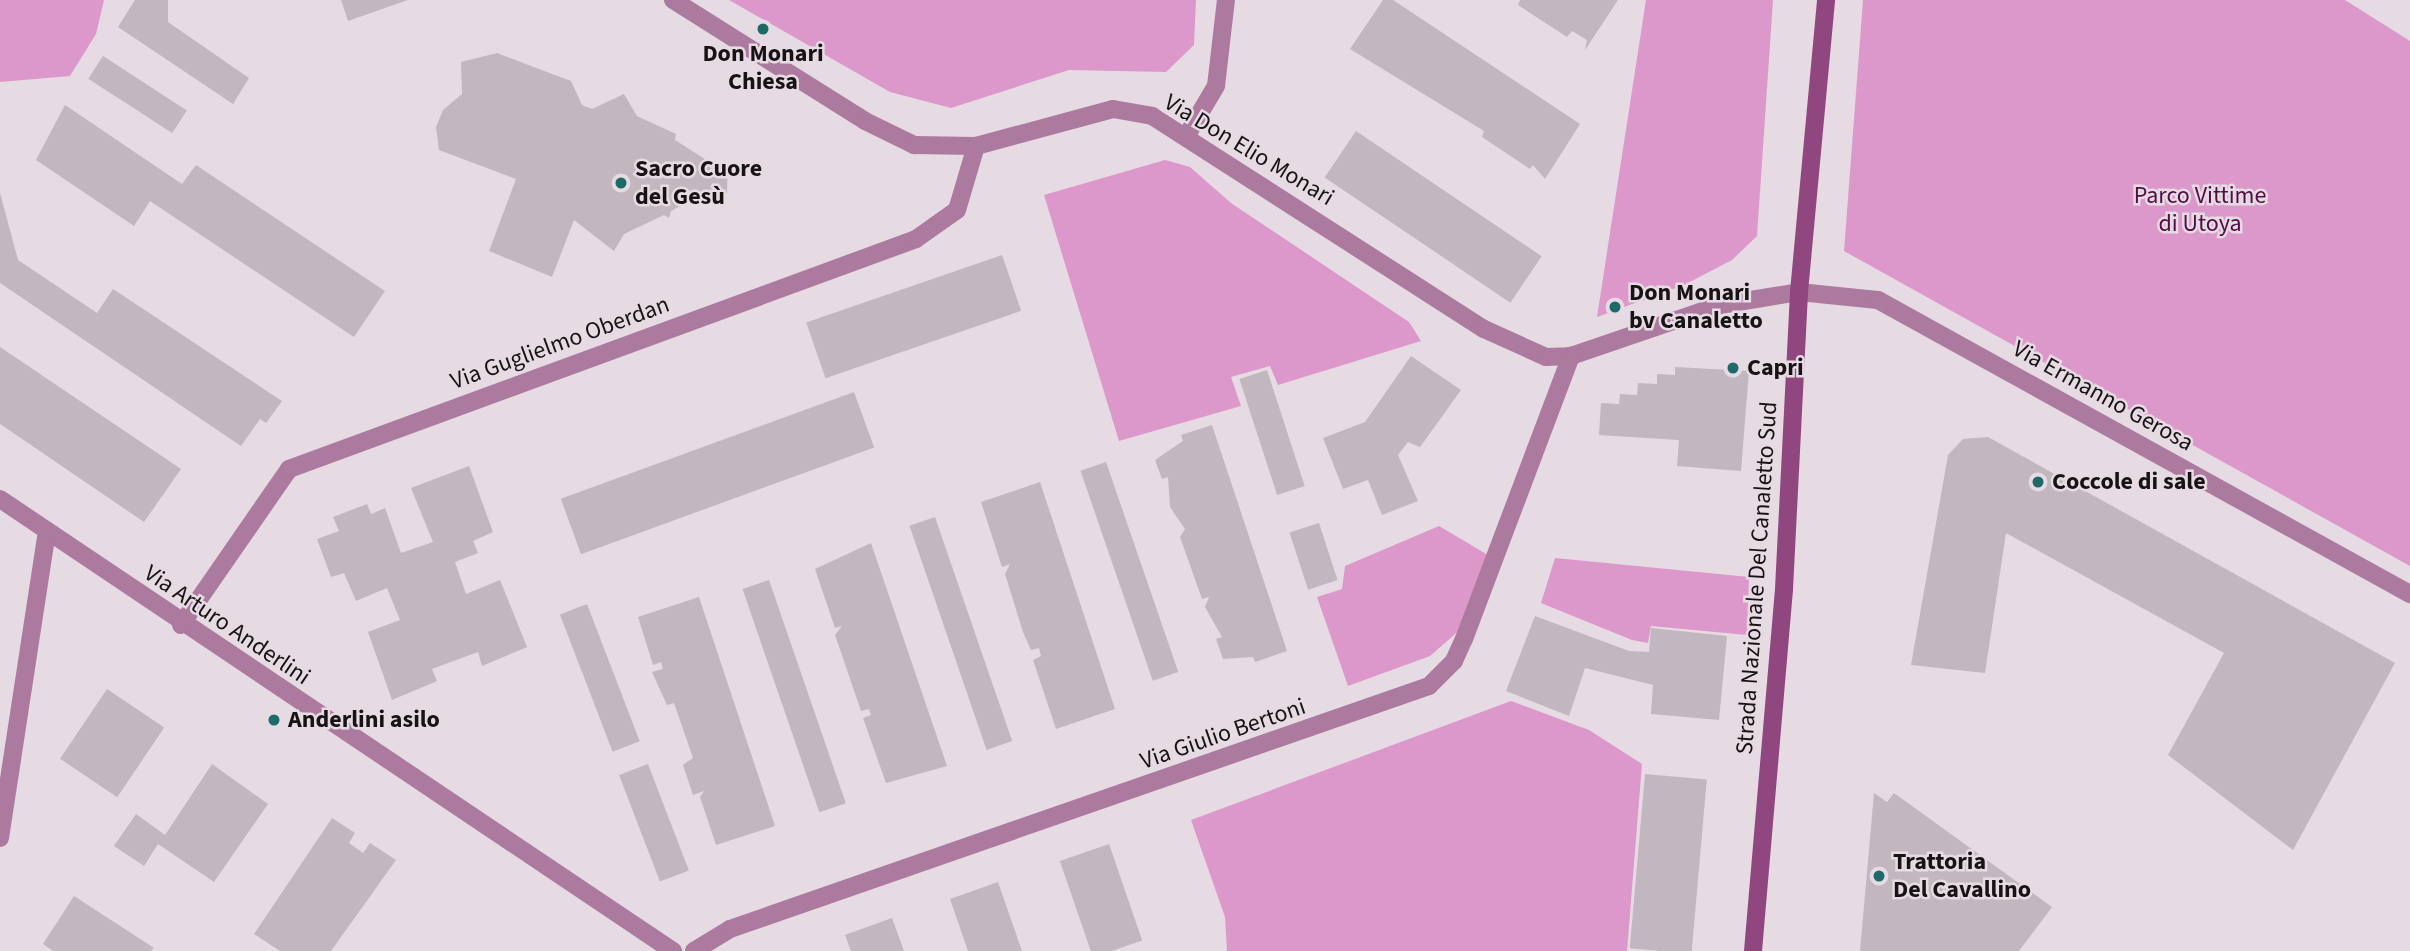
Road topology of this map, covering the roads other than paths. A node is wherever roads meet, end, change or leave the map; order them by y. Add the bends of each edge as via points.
1 (673, 0) edge
2 (1226, 0) edge
3 (1826, 0) edge
4 (1187, 135) junction
5 (976, 146) junction
6 (1799, 292) junction
7 (1571, 356) junction
8 (0, 499) edge
9 (47, 531) junction
10 (2410, 594) edge
11 (181, 625) junction
12 (0, 838) edge
13 (673, 951) edge
14 (694, 951) edge
15 (1754, 951) edge

1 - 5 street, Via Don Elio Monari via 891,136 930,148
2 - 4 street via 1216,86
3 - 6 main road, Strada Nazionale Del Canaletto Sud
4 - 5 street, Via Don Elio Monari via 1152,116 1113,109
4 - 7 street, Via Don Elio Monari via 1508,343 1546,357
5 - 11 street, Via Guglielmo Oberdan via 957,210 916,239 289,469
6 - 7 street, Via Don Elio Monari via 1720,304
6 - 10 street, Via Ermanno Gerosa via 1878,300
6 - 15 main road, Strada Nazionale Del Canaletto Sud via 1784,589
7 - 14 street, Via Giulio Bertoni via 1464,639 1454,661 1429,686 730,929
8 - 9 street, Via Arturo Anderlini
9 - 11 street, Via Arturo Anderlini
9 - 12 street
11 - 13 street, Via Arturo Anderlini

